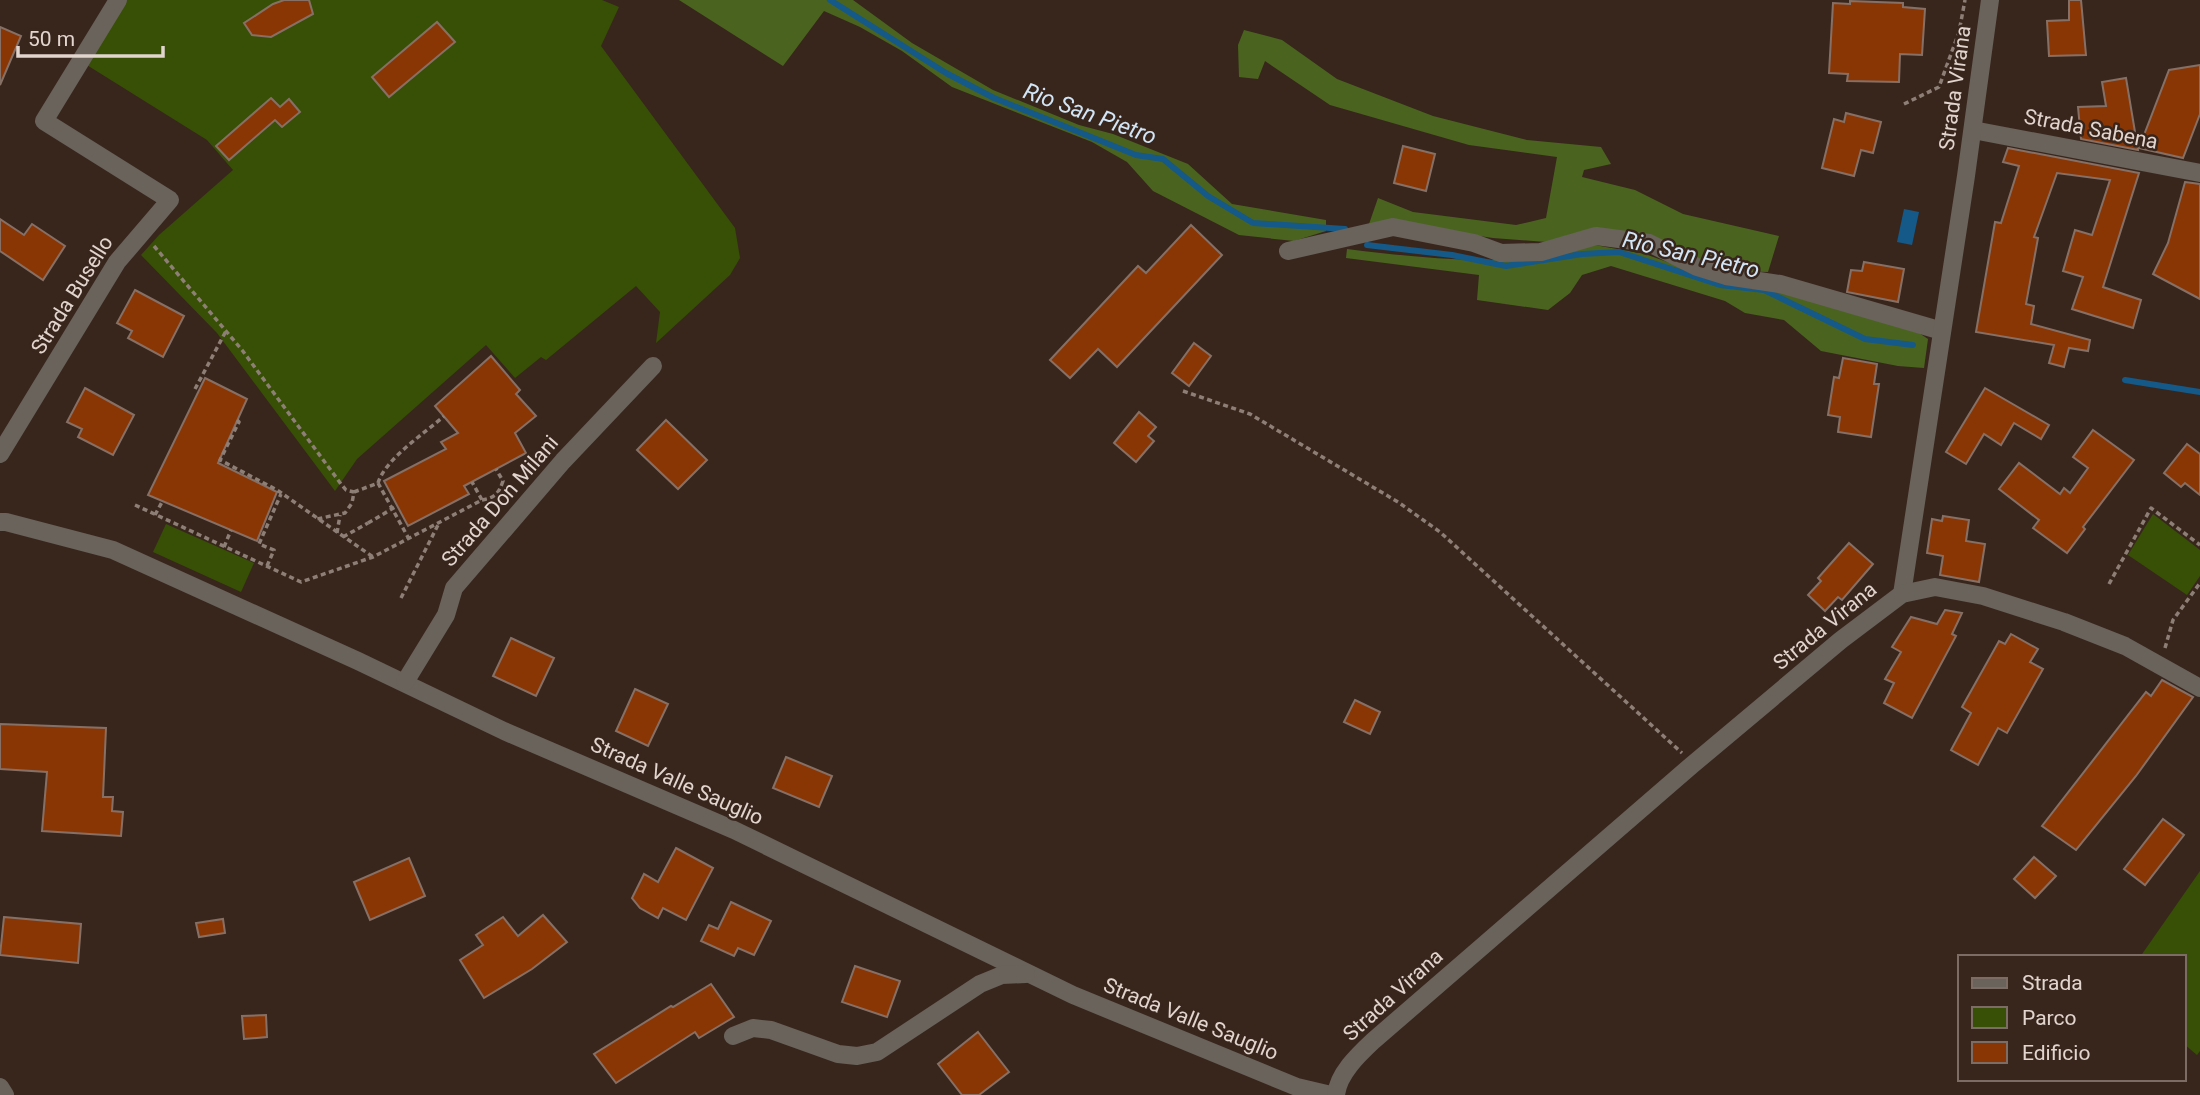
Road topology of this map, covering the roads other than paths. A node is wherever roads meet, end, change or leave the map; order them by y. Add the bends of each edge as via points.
1 (118, 0) edge
2 (1990, 0) edge
3 (1973, 130) junction
4 (2200, 173) edge
5 (1288, 251) dead end
6 (1942, 331) junction
7 (653, 366) dead end
8 (0, 454) edge
9 (2, 519) edge
10 (1902, 594) junction
11 (405, 682) junction
12 (2200, 688) edge
13 (1030, 974) junction
14 (733, 1036) dead end
15 (0, 1087) edge
16 (5, 1095) edge
17 (1334, 1095) edge

1 - 8 street, Strada Busello via 44,121 170,200 117,262
2 - 3 street, Strada Virana
3 - 4 street, Strada Sabena
3 - 6 street, Strada Virana
5 - 6 street via 1393,227 1501,253 1541,252 1596,236 1649,243 1706,270 1780,284
6 - 10 street, Strada Virana
7 - 11 street, Strada Don Milani via 563,461 454,588 446,615
9 - 11 street, Strada Valle Sauglio via 113,550
10 - 12 street via 1934,587 1983,596 2125,646
10 - 17 street, Strada Virana via 1692,765 1373,1041 1350,1065
11 - 13 street, Strada Valle Sauglio via 504,731 734,830
13 - 14 street via 1002,975 980,984 877,1052 838,1054 771,1030 753,1028
13 - 17 street, Strada Valle Sauglio via 1297,1087
15 - 16 street

